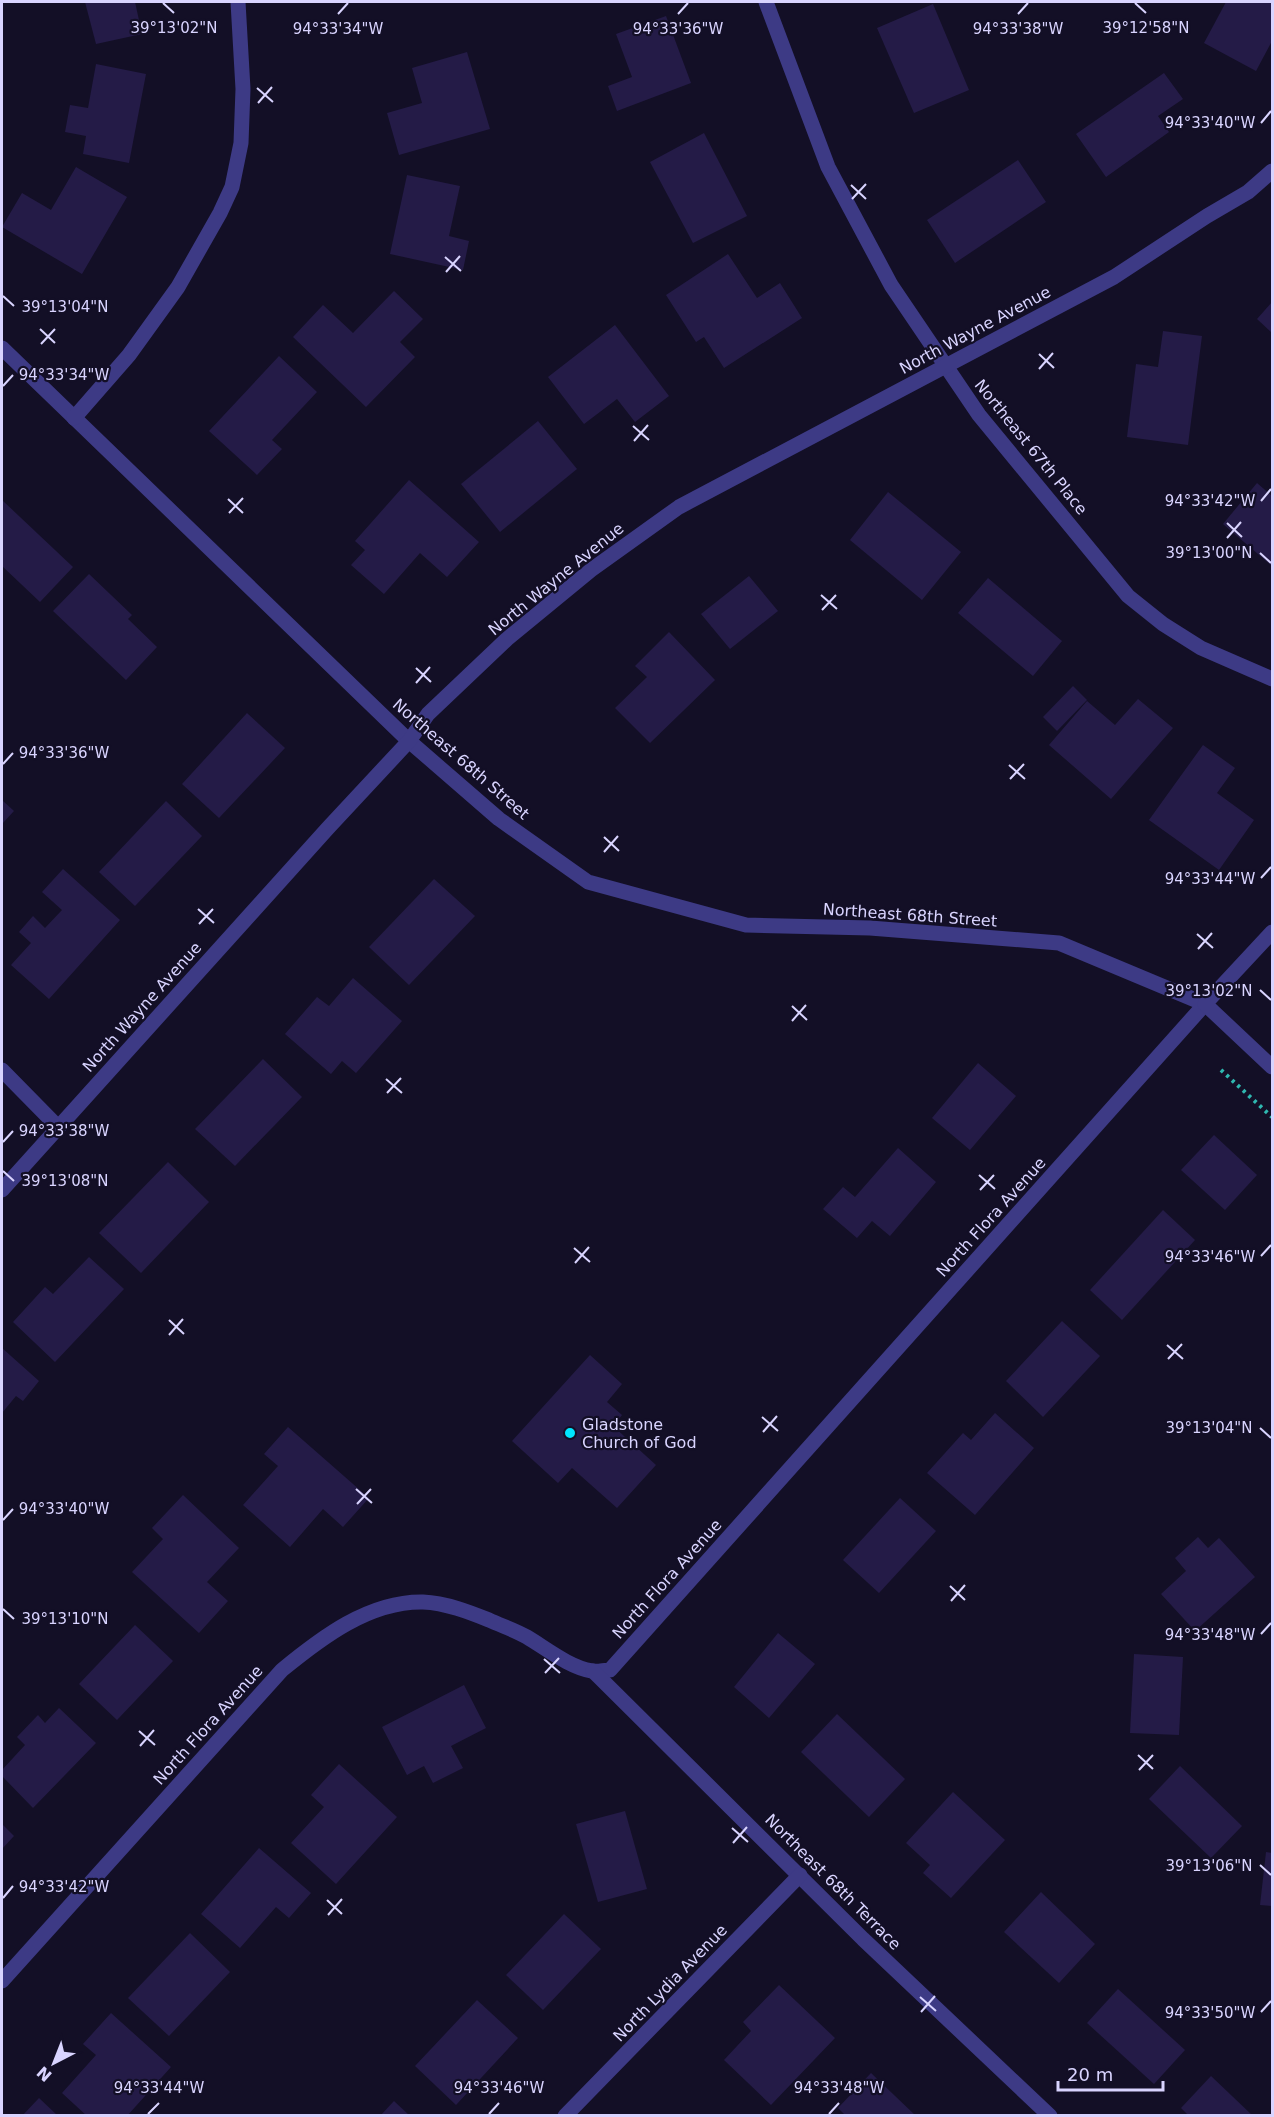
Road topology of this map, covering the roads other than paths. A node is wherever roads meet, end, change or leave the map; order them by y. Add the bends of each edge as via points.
1 (238, 2) edge
2 (766, 2) edge
3 (1272, 171) edge
4 (2, 348) edge
5 (945, 365) junction
6 (74, 418) junction
7 (1272, 679) edge
8 (409, 741) junction
9 (1272, 932) edge
10 (1205, 1004) junction
11 (1272, 1067) edge
12 (2, 1070) edge
13 (58, 1127) junction
14 (2, 1190) edge
15 (593, 1671) junction
16 (800, 1875) junction
17 (2, 1981) edge
18 (565, 2115) edge
19 (1050, 2115) edge

1 - 6 street via 242,142 232,187 178,287 129,355
2 - 5 street, Northeast 67th Place via 828,167 891,285
3 - 5 street, North Wayne Avenue via 1248,192 1114,277
4 - 6 street, Northeast 68th Street
5 - 7 street, Northeast 67th Place via 979,415 1128,596 1201,648
5 - 8 street, North Wayne Avenue via 679,507 591,570 507,639 428,714
6 - 8 street, Northeast 68th Street
8 - 10 street, Northeast 68th Street via 499,819 588,882 746,925 870,928 1059,943
8 - 13 street, North Wayne Avenue
9 - 10 street, North Flora Avenue
10 - 11 street, Northeast 68th Street
10 - 15 street, North Flora Avenue via 610,1670
12 - 13 street
13 - 14 street, North Wayne Avenue
15 - 16 street, Northeast 68th Terrace
15 - 17 street, North Flora Avenue via 576,1666 523,1634 450,1607 425,1602 399,1604 357,1619 317,1641 282,1670
16 - 18 street, North Lydia Avenue
16 - 19 street, Northeast 68th Terrace

